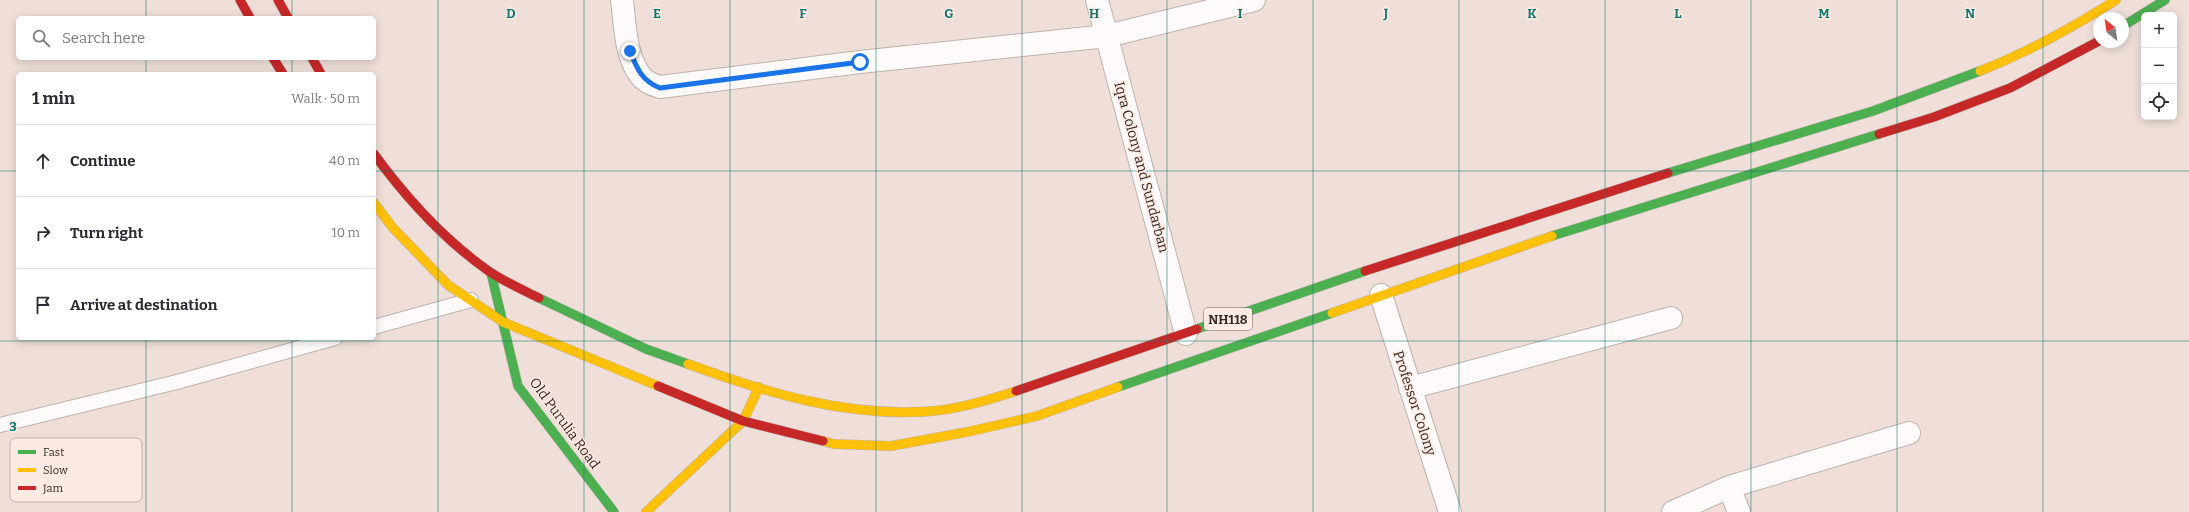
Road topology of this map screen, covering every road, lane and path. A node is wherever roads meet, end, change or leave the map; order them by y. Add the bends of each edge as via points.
1 (240, 0) edge
2 (278, 0) edge
3 (622, 0) edge
4 (1097, 0) edge
5 (1254, 0) edge
6 (2116, 0) edge
7 (2165, 0) edge
8 (249, 16) edge
9 (287, 16) edge
10 (2129, 22) edge
11 (1107, 36) junction
12 (2093, 44) edge
13 (274, 60) edge
14 (313, 60) edge
15 (282, 72) edge
16 (320, 72) edge
17 (376, 157) edge
18 (376, 206) edge
19 (491, 273) junction
20 (1381, 295) junction
21 (471, 300) junction
22 (1671, 318) dead end
23 (503, 322) junction
24 (376, 326) edge
25 (1186, 334) junction
26 (328, 340) edge
27 (759, 387) junction
28 (1410, 388) junction
29 (743, 421) junction
30 (0, 425) edge
31 (1909, 433) dead end
32 (1730, 487) junction
33 (614, 512) edge
34 (646, 512) edge
35 (1450, 512) edge
36 (1673, 512) edge
37 (1739, 512) edge

1 - 8 main road
2 - 9 main road
3 - 11 street via 630,51 640,75 660,88 868,61
4 - 11 street, Iqra Colony and Sundarban
5 - 11 street
6 - 25 main road, NH118 via 2019,55 1886,106 1615,189 1333,282
7 - 10 main road
11 - 25 street, Iqra Colony and Sundarban
12 - 20 main road, NH118 via 2010,88 1934,117 1547,238
13 - 15 main road
14 - 16 main road
17 - 19 main road, NH118 via 400,189 453,244
18 - 21 main road, NH118 via 393,228 448,285
19 - 23 main road, Old Purulia Road
19 - 27 main road, NH118 via 553,306 646,348 734,381
20 - 28 street, Professor Colony
20 - 29 main road, NH118 via 1037,416 967,432 891,446 834,444
21 - 23 main road, NH118
21 - 24 lane
22 - 28 street
23 - 29 main road, NH118
23 - 33 main road, Old Purulia Road via 518,386
25 - 27 main road, NH118 via 1001,396 934,411 870,411 810,403
26 - 30 lane via 177,382
27 - 29 main road
28 - 35 street, Professor Colony
29 - 34 main road
31 - 32 street
32 - 36 street
32 - 37 street

